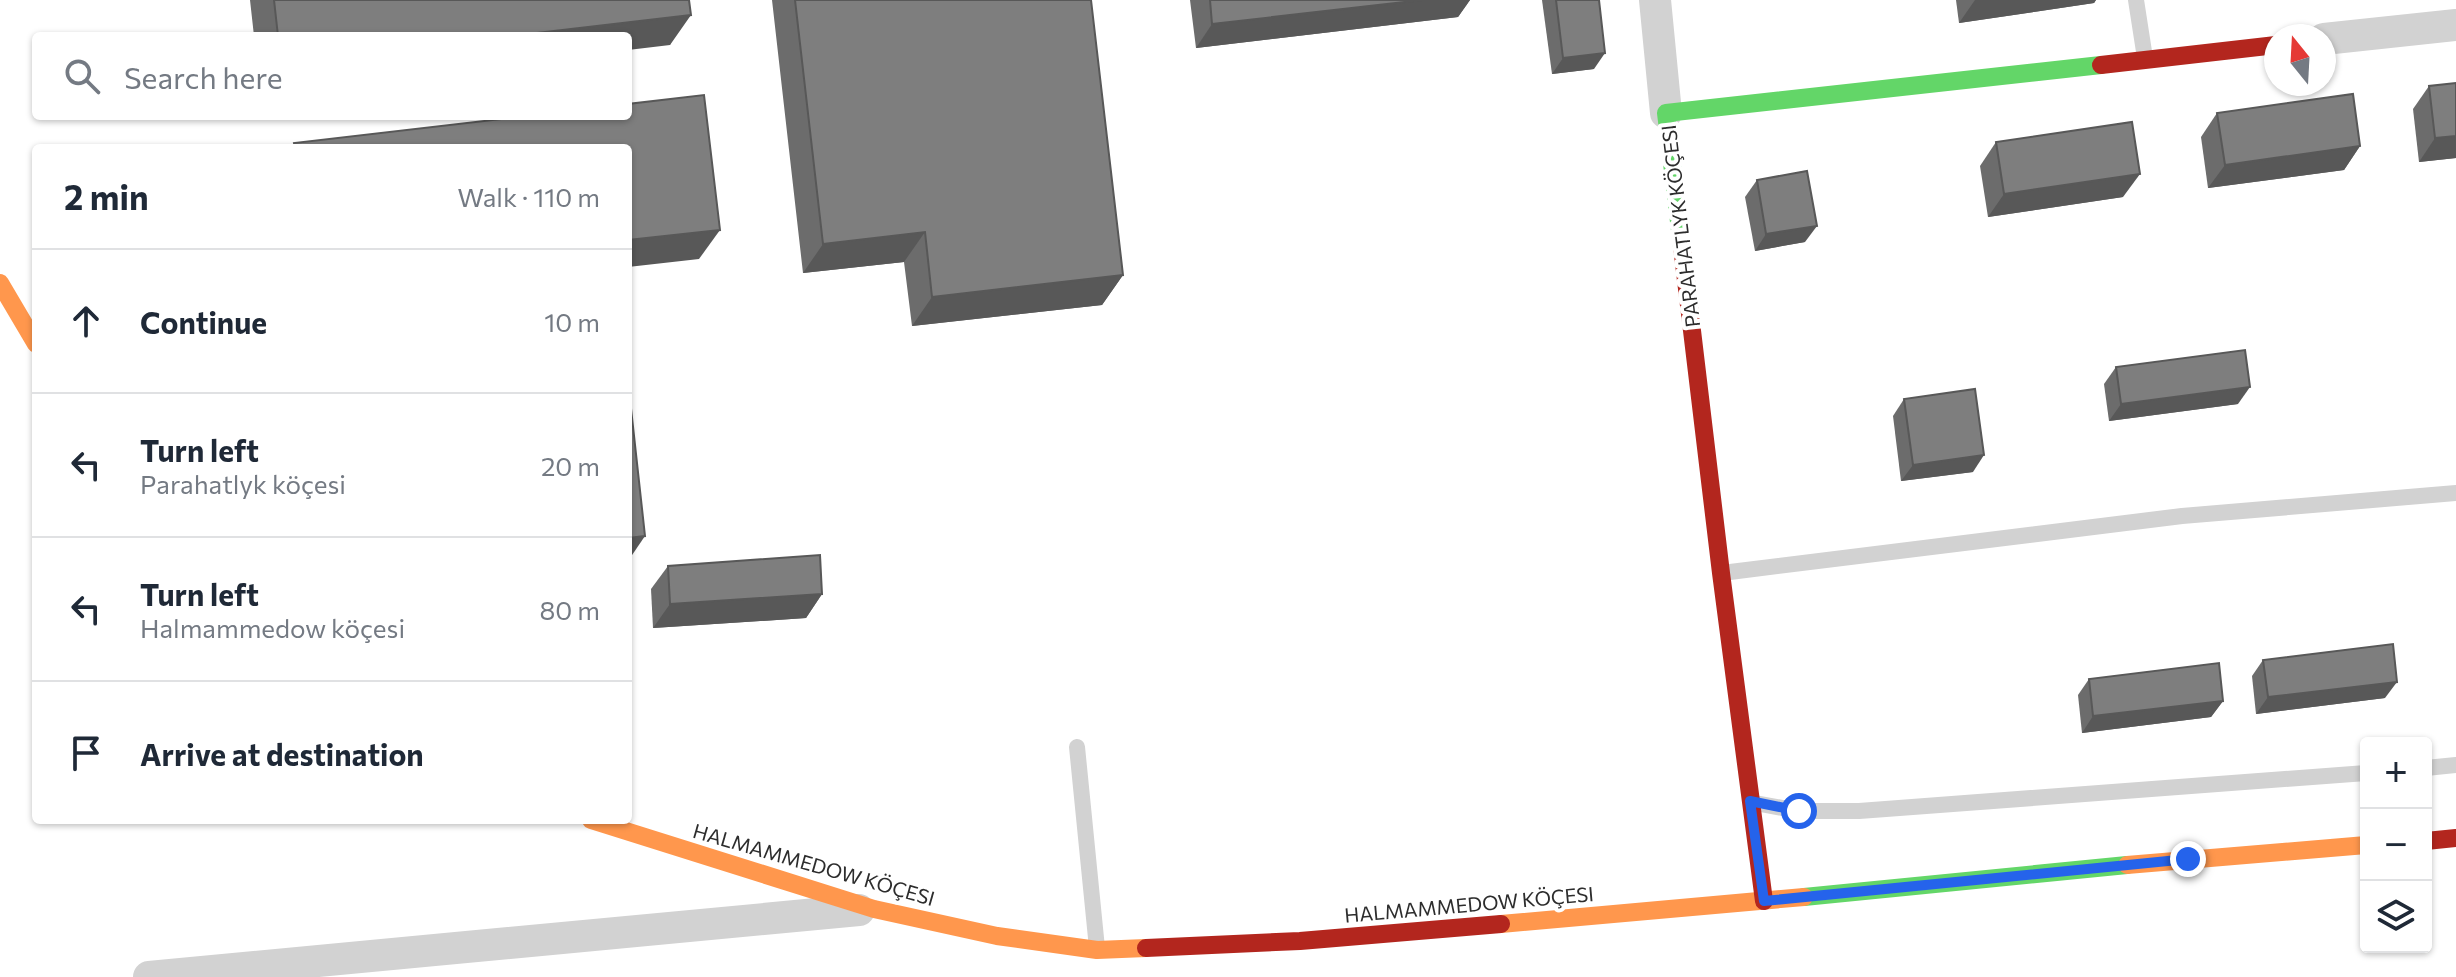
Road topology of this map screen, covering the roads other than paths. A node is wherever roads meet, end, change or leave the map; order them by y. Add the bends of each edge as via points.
1 (1655, 0) edge
2 (2136, 0) edge
3 (2456, 25) edge
4 (2336, 38) edge
5 (2264, 46) edge
6 (2145, 59) junction
7 (1666, 113) junction
8 (0, 283) edge
9 (32, 337) edge
10 (2456, 493) edge
11 (1721, 573) junction
12 (1077, 747) dead end
13 (2456, 765) edge
14 (2432, 767) edge
15 (2360, 773) edge
16 (1750, 801) junction
17 (604, 824) edge
18 (2456, 838) edge
19 (2432, 840) edge
20 (2360, 845) edge
21 (1764, 901) junction
22 (874, 909) junction
23 (1097, 950) junction
24 (149, 977) edge

1 - 7 street
2 - 6 lane
3 - 4 street
5 - 6 street, PARAHATLYK KÖÇESI
6 - 7 street, PARAHATLYK KÖÇESI
7 - 11 street, PARAHATLYK KÖÇESI
8 - 9 street
10 - 11 lane via 2182,516
11 - 16 street, PARAHATLYK KÖÇESI
12 - 23 lane
13 - 14 lane
15 - 16 lane via 1859,811 1799,811
16 - 21 street, PARAHATLYK KÖÇESI
17 - 22 street, HALMAMMEDOW KÖÇESI
18 - 19 street
20 - 21 street, HALMAMMEDOW KÖÇESI
21 - 23 street, HALMAMMEDOW KÖÇESI via 1300,941
22 - 23 street, HALMAMMEDOW KÖÇESI via 997,936
22 - 24 street

